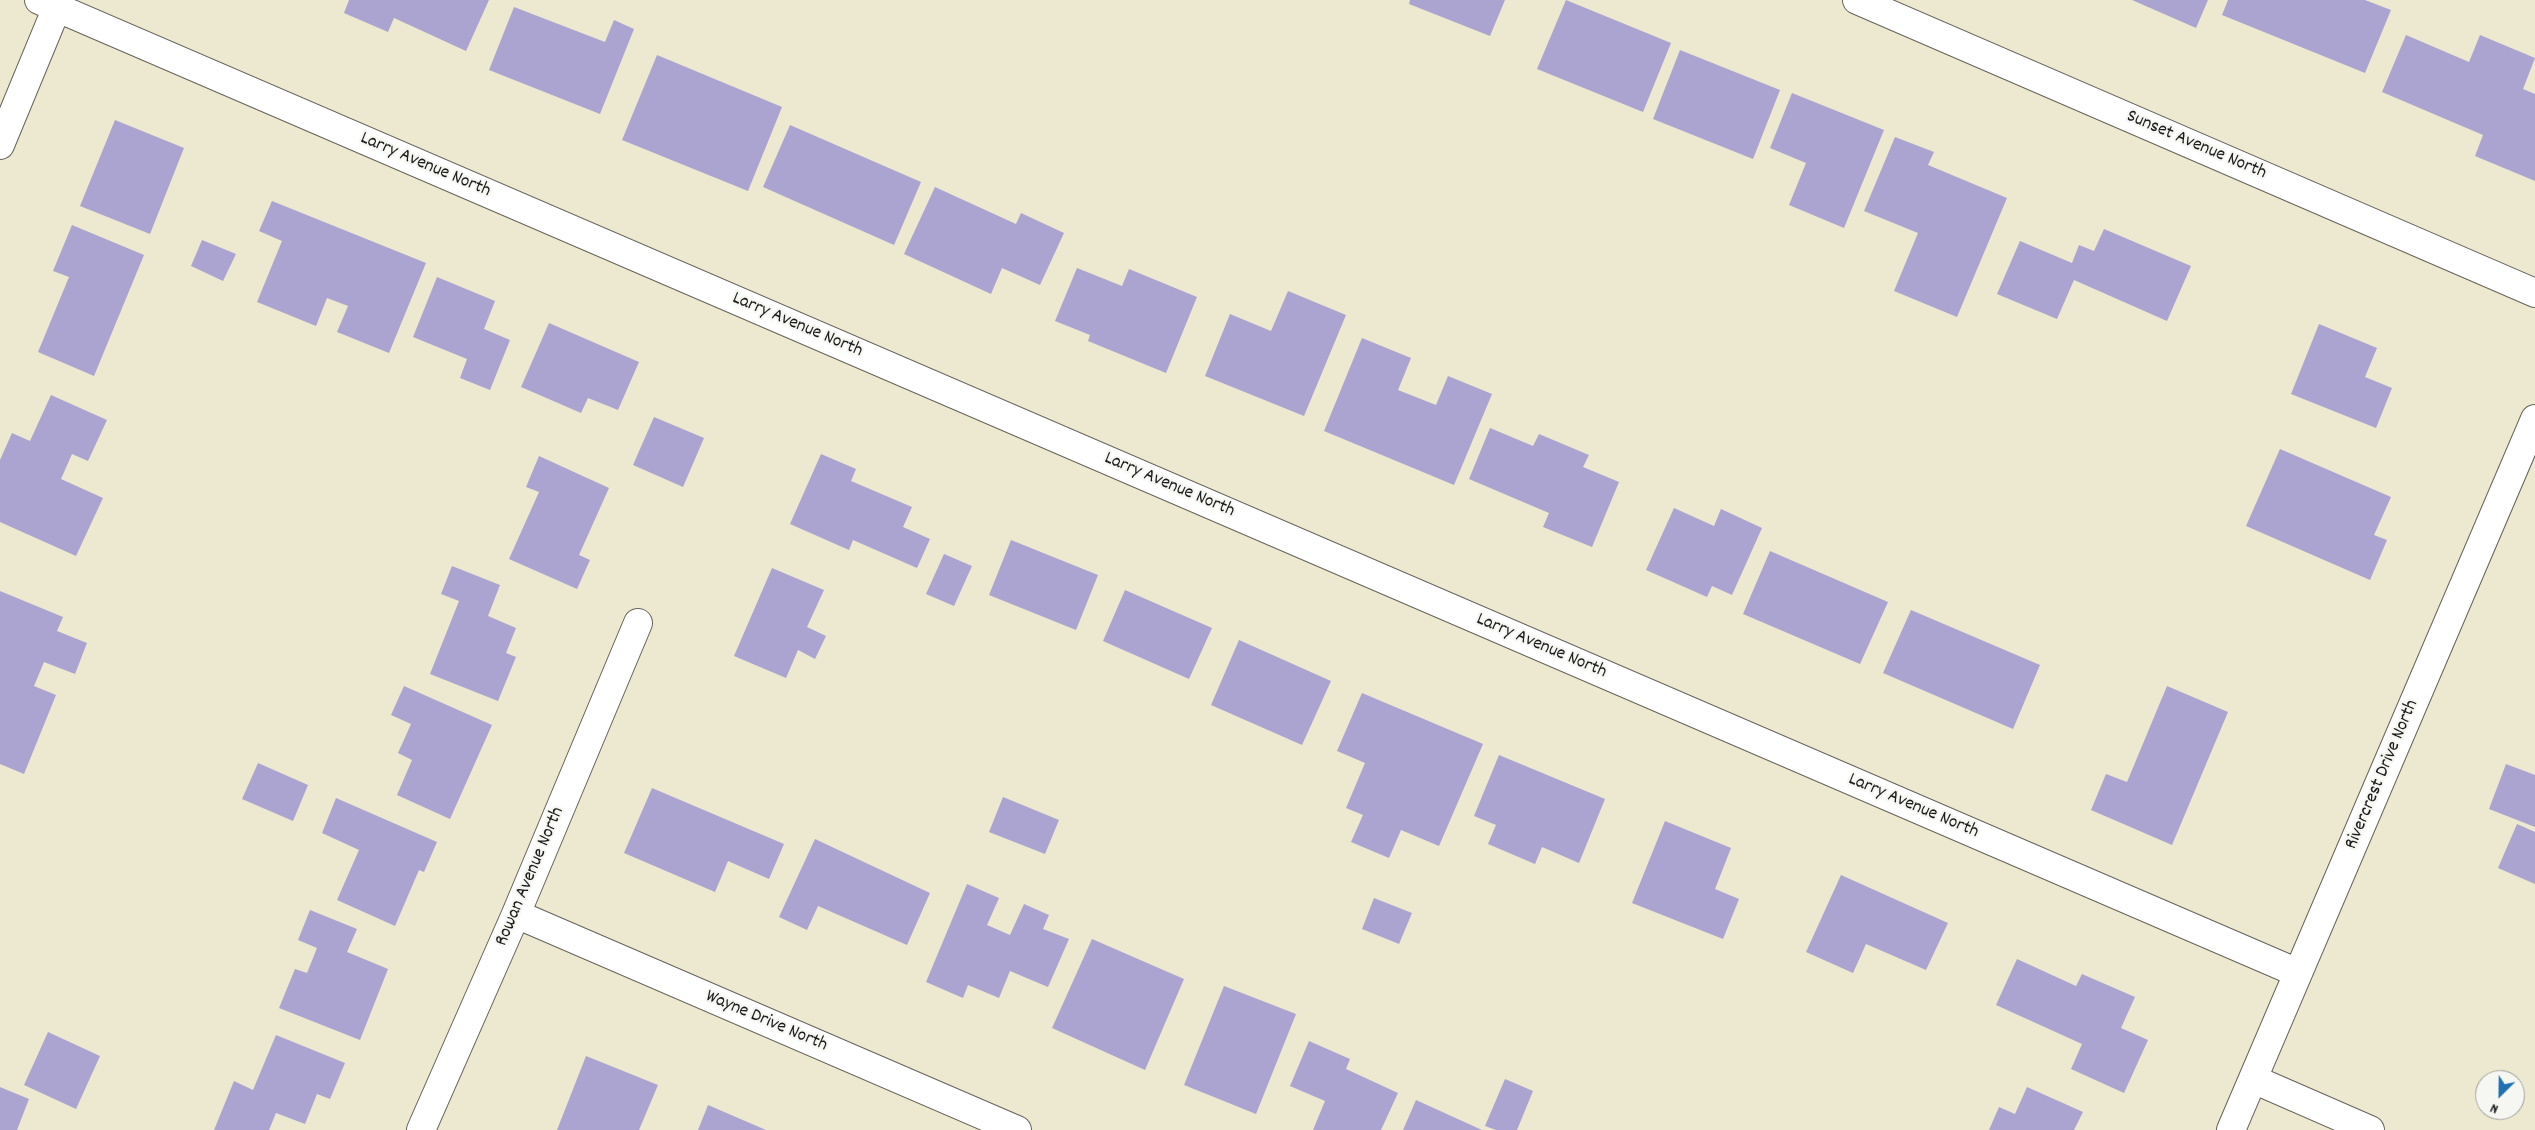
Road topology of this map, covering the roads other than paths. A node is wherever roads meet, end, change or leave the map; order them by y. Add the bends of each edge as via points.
1 (1857, 0) edge
2 (52, 3) edge
3 (0, 145) edge
4 (2535, 293) edge
5 (2535, 419) edge
6 (638, 623) dead end
7 (516, 914) junction
8 (2298, 973) junction
9 (2253, 1079) junction
10 (421, 1130) edge
11 (1017, 1130) edge
12 (2231, 1130) edge
13 (2370, 1130) edge

1 - 4 street, Sunset Avenue North
2 - 3 street
2 - 8 street, Larry Avenue North
5 - 8 street, Rivercrest Drive North
6 - 7 street, Rowan Avenue North
7 - 10 street, Rowan Avenue North
7 - 11 street, Wayne Drive North
8 - 9 street, Rivercrest Drive North
9 - 12 street, Rivercrest Drive North
9 - 13 street

